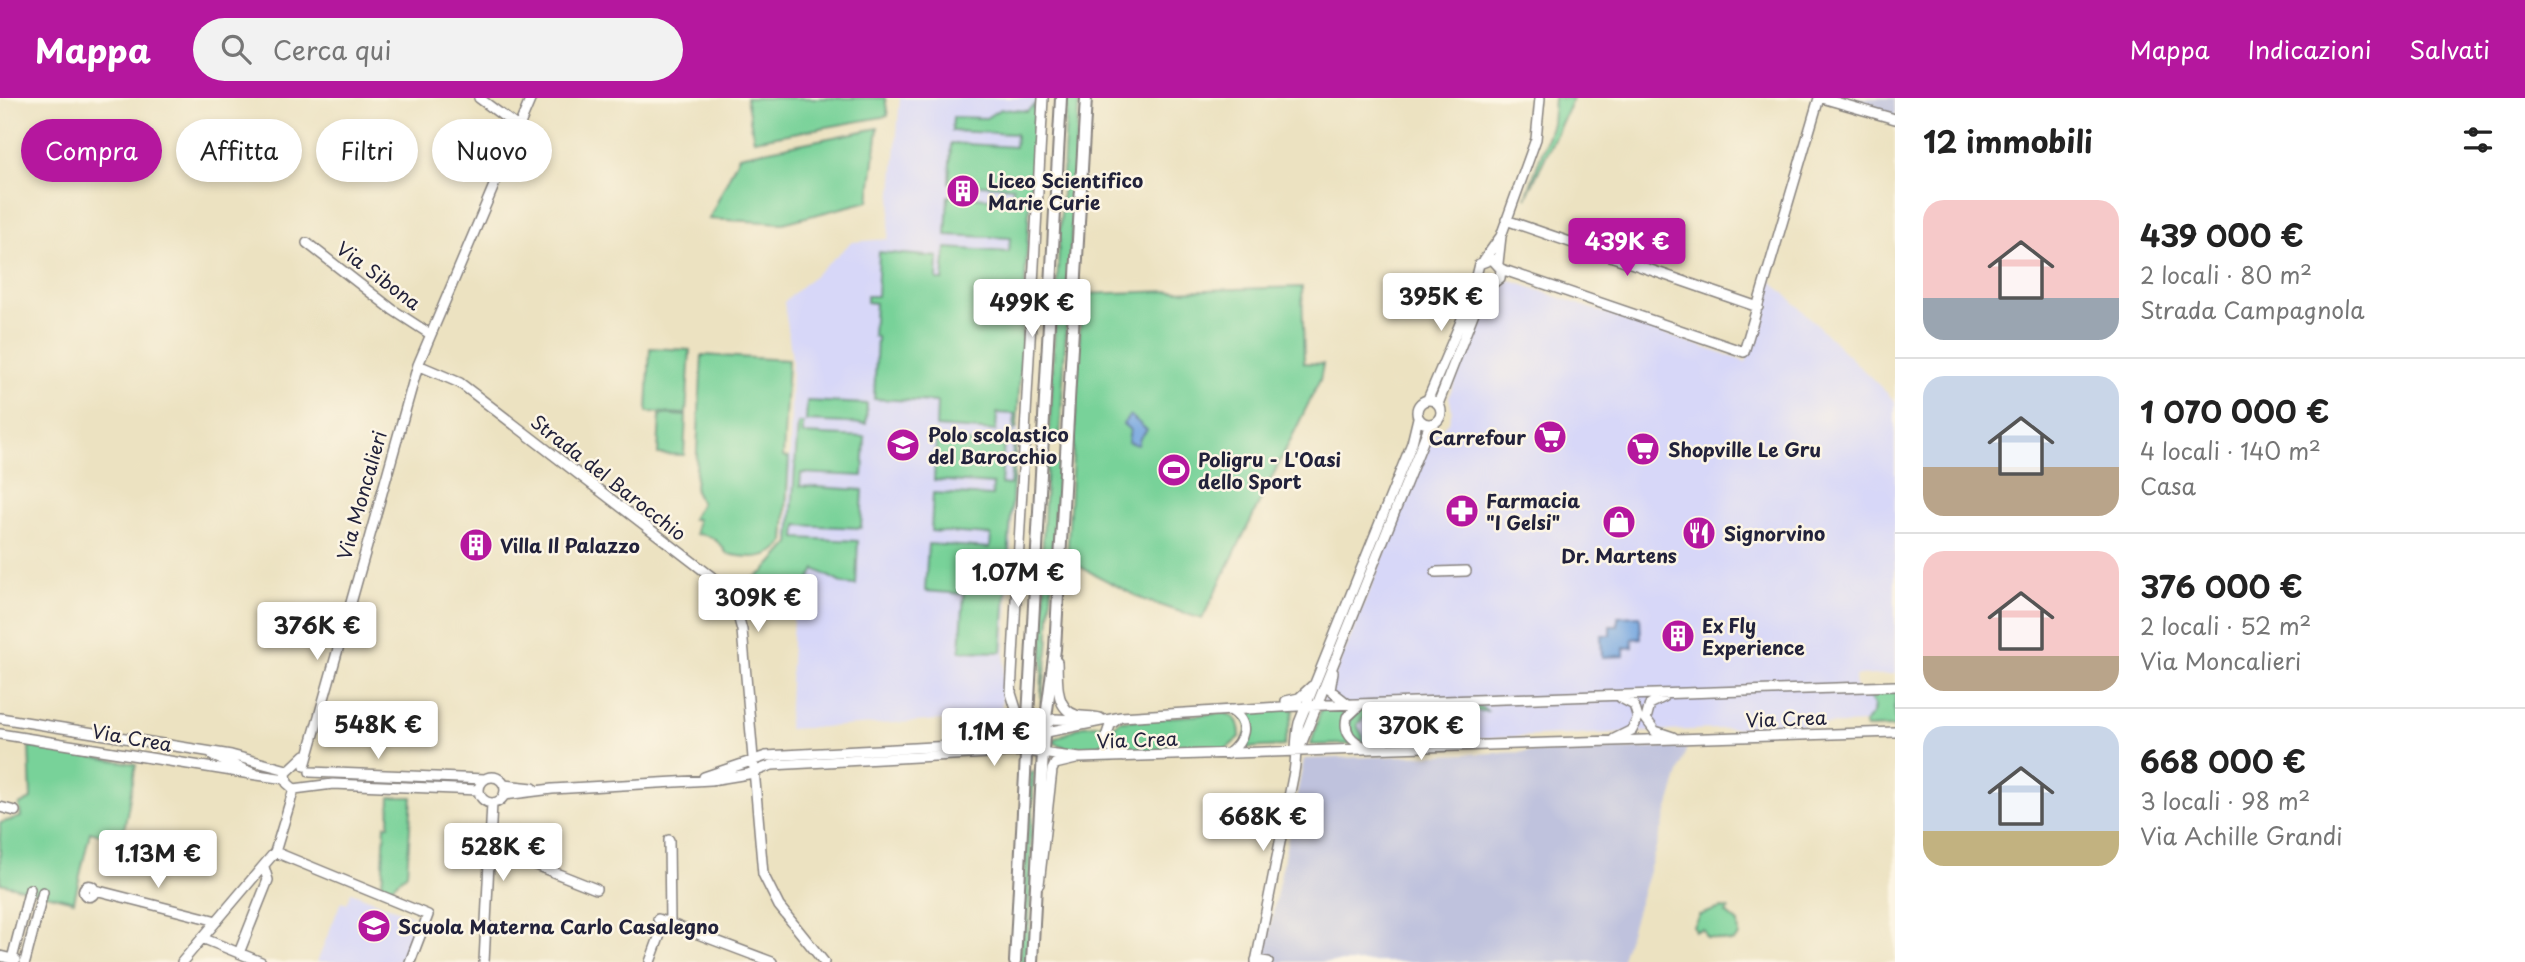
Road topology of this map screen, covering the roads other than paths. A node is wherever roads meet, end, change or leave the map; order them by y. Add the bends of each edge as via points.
1 (479, 98) edge
2 (531, 98) edge
3 (1043, 98) edge
4 (1061, 98) edge
5 (1086, 98) edge
6 (1540, 98) edge
7 (1820, 98) edge
8 (507, 119) edge
9 (522, 119) edge
10 (1895, 119) edge
11 (495, 182) edge
12 (1506, 220) junction
13 (1501, 236) junction
14 (307, 243) dead end
15 (1484, 260) junction
16 (1500, 266) junction
17 (1477, 275) junction
18 (1488, 284) junction
19 (1758, 307) junction
20 (430, 334) junction
21 (418, 365) junction
22 (1428, 399) junction
23 (1438, 404) junction
24 (1418, 418) junction
25 (1430, 424) junction
26 (1042, 452) junction
27 (1066, 453) junction
28 (1466, 571) dead end
29 (1436, 572) dead end
30 (1360, 582) junction
31 (1347, 624) junction
32 (1055, 649) junction
33 (1315, 682) junction
34 (1895, 687) edge
35 (1683, 693) junction
36 (1612, 696) junction
37 (1362, 704) junction
38 (1311, 705) junction
39 (1350, 705) junction
40 (1261, 708) junction
41 (1230, 710) junction
42 (1121, 717) junction
43 (0, 718) edge
44 (1105, 719) junction
45 (1045, 728) junction
46 (1895, 732) edge
47 (0, 734) edge
48 (1025, 738) junction
49 (1678, 739) junction
50 (1606, 741) junction
51 (1369, 749) junction
52 (1026, 751) junction
53 (1044, 751) junction
54 (1298, 752) junction
55 (208, 754) junction
56 (1228, 754) junction
57 (1125, 757) junction
58 (1080, 758) junction
59 (753, 761) junction
60 (754, 772) junction
61 (306, 773) junction
62 (257, 775) junction
63 (286, 775) junction
64 (417, 778) junction
65 (485, 779) junction
66 (699, 779) junction
67 (294, 789) junction
68 (456, 789) junction
69 (479, 790) junction
70 (504, 790) junction
71 (492, 803) junction
72 (0, 807) edge
73 (15, 811) dead end
74 (669, 840) dead end
75 (490, 847) junction
76 (275, 852) junction
77 (264, 867) junction
78 (30, 889) dead end
79 (596, 889) dead end
80 (95, 890) dead end
81 (43, 892) dead end
82 (1036, 895) junction
83 (217, 921) junction
84 (664, 921) junction
85 (202, 938) junction
86 (239, 953) junction
87 (0, 956) edge
88 (12, 959) junction
89 (1256, 961) edge
90 (24, 962) edge
91 (182, 962) edge
92 (261, 962) edge
93 (410, 962) edge
94 (484, 962) edge
95 (650, 962) edge
96 (772, 962) edge
97 (824, 962) edge
98 (1015, 962) edge
99 (1032, 962) edge
100 (1268, 962) edge

1 - 8 street
2 - 9 street, Via Moncalieri
3 - 48 street via 1012,693
4 - 26 main road
5 - 27 main road
6 - 12 street via 1536,139
7 - 10 street
7 - 19 street
11 - 20 street, Via Moncalieri
12 - 13 street
12 - 19 street
13 - 15 street
13 - 16 street
14 - 20 street, Via Sibona
15 - 16 street
15 - 17 street
16 - 18 street via 1498,280
16 - 19 street via 1744,352
17 - 18 street
17 - 22 street via 1471,300
18 - 23 street
20 - 21 street, Via Moncalieri
21 - 59 street, Strada del Barocchio via 460,383 726,590 743,630
21 - 61 street, Via Moncalieri via 305,755
22 - 23 street
22 - 24 street via 1418,406
23 - 25 street via 1440,418
24 - 25 street
24 - 30 street
25 - 30 street
26 - 27 main road
26 - 48 main road
27 - 32 main road
28 - 29 street
30 - 31 street
30 - 33 street
31 - 38 street
31 - 39 street via 1346,641 1329,686 1333,695
32 - 44 street via 1063,704 1076,715
32 - 45 main road
33 - 38 street
33 - 40 street, Via Crea via 1299,698
34 - 35 street, Via Crea
35 - 36 street, Via Crea
35 - 49 street, Via Crea via 1657,698 1646,713 1651,727
36 - 37 street, Via Crea
36 - 50 street, Via Crea via 1634,705 1638,718 1632,730
37 - 39 street, Via Crea
37 - 51 street via 1347,717 1346,730 1353,741
38 - 39 street, Via Crea
38 - 40 street, Via Crea
38 - 54 street
40 - 41 street, Via Crea
41 - 42 street, Via Crea
41 - 56 street via 1242,720 1244,733
42 - 44 street, Via Crea
42 - 57 street via 1110,725 1106,737 1111,748
43 - 55 street, Via Crea
44 - 45 street, Via Crea via 1054,719
45 - 48 street, Via Crea
45 - 53 main road
46 - 49 street, Via Crea
47 - 62 street, Via Crea
48 - 52 main road
48 - 53 street
48 - 59 street, Via Crea via 766,756
49 - 50 street, Via Crea
50 - 51 street, Via Crea
51 - 54 street, Via Crea
52 - 53 street, Via Crea
52 - 60 street, Via Crea via 772,765
52 - 98 main road
53 - 58 street, Via Crea
53 - 82 main road
54 - 56 street, Via Crea
54 - 89 street
55 - 62 street, Via Crea
55 - 63 street, Via Crea via 231,755
56 - 57 street, Via Crea
57 - 58 street, Via Crea
58 - 82 street via 1055,764 1052,770
59 - 60 street, Strada del Barocchio
59 - 66 street, Via Crea
60 - 66 street, Via Crea
60 - 97 street, Strada del Barocchio via 765,882
61 - 63 street
61 - 64 street
61 - 67 street
61 - 68 street
62 - 63 street, Via Crea
63 - 67 street
64 - 65 street
64 - 68 street
65 - 69 street
65 - 70 street via 498,778
66 - 70 street, Via Crea
67 - 76 street
68 - 69 street
69 - 71 street via 484,801
70 - 71 street
71 - 75 street
72 - 73 street
74 - 84 street
75 - 79 street
75 - 94 street
76 - 77 street
76 - 93 street via 428,915
77 - 83 street
77 - 86 street via 269,877
78 - 88 street
80 - 83 street
81 - 90 street
82 - 99 main road
83 - 85 street
84 - 95 street
84 - 96 street
85 - 86 street
85 - 91 street
86 - 92 street
87 - 88 street
88 - 90 street
89 - 100 street

